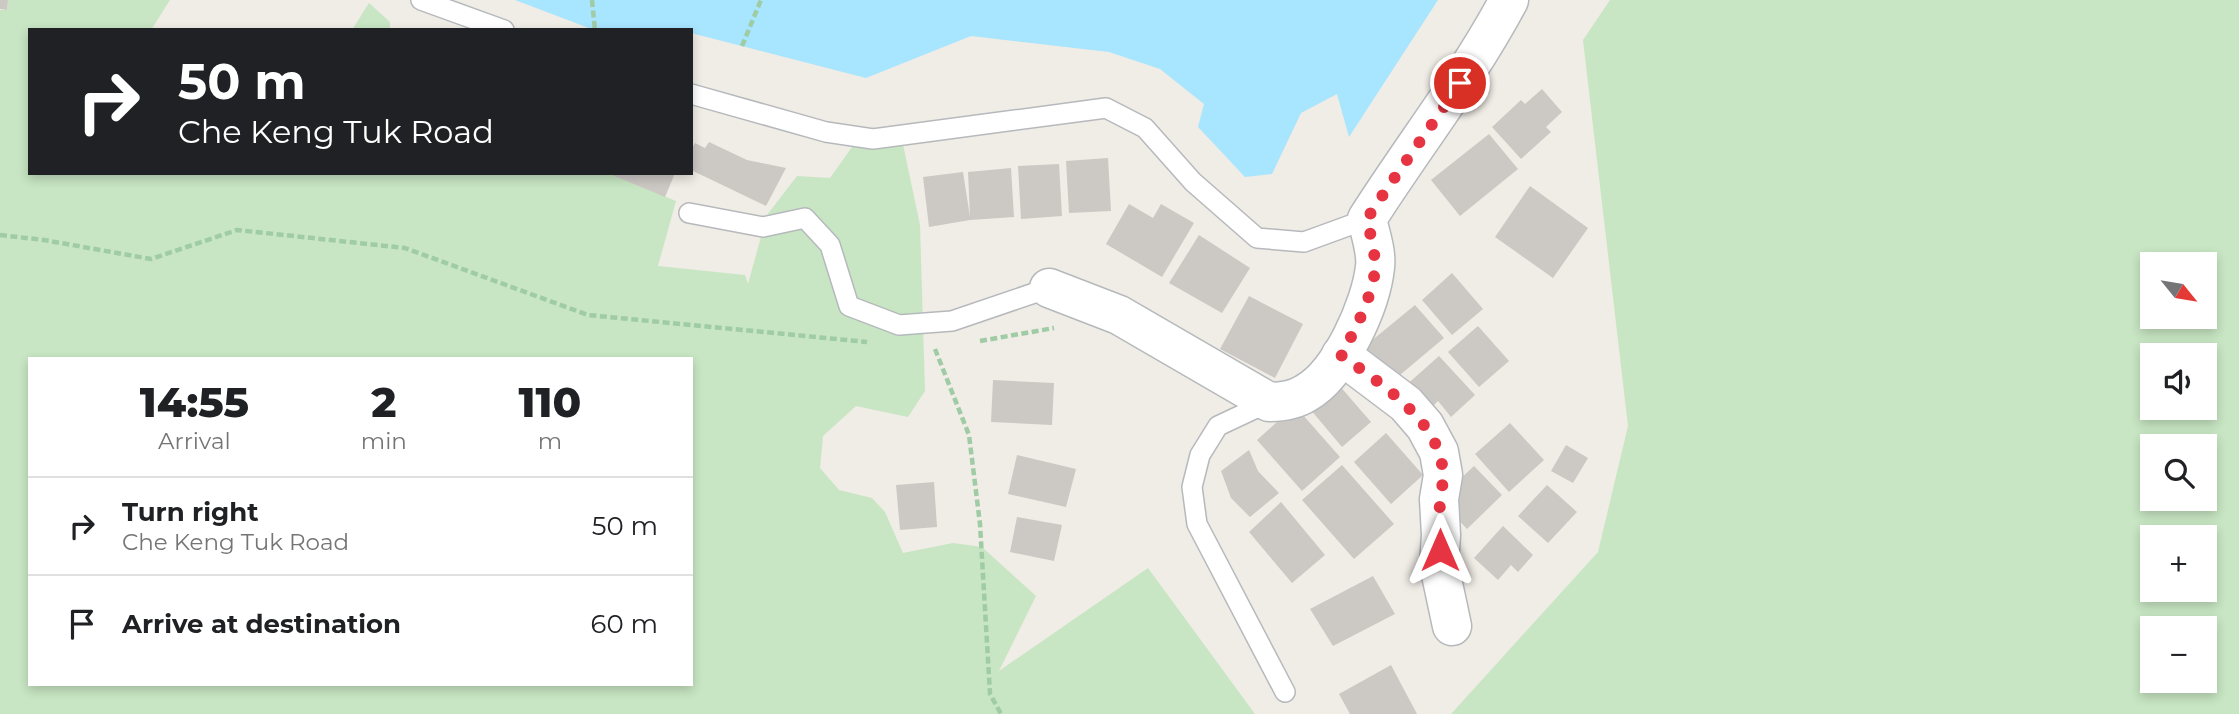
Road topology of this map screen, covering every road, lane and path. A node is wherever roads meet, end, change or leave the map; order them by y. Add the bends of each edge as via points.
1 (421, 0) edge
2 (592, 0) edge
3 (761, 0) edge
4 (1508, 0) edge
5 (498, 28) edge
6 (595, 28) edge
7 (742, 46) dead end
8 (693, 95) edge
9 (689, 213) dead end
10 (1367, 219) junction
11 (0, 235) edge
12 (1049, 288) joint
13 (1063, 326) dead end
14 (973, 342) dead end
15 (879, 343) dead end
16 (948, 346) dead end
17 (1341, 355) junction
18 (1269, 402) junction
19 (1452, 626) dead end
20 (1285, 692) dead end
21 (1001, 714) edge

1 - 5 lane
2 - 6 path
3 - 7 path
4 - 10 street via 1460,83
8 - 10 lane via 826,132 873,139 1106,108 1145,128 1194,182 1257,238 1304,242
9 - 12 lane via 763,227 805,218 830,245 849,306 899,325 952,321
10 - 17 street via 1376,265 1368,298
11 - 15 path via 151,259 237,230 405,248 587,315
12 - 18 street via 1119,315
13 - 14 path
16 - 21 path via 935,349 969,435 980,524 990,694
17 - 18 street via 1307,393
17 - 19 street via 1406,404 1439,452 1443,475 1439,565
18 - 20 lane via 1218,426 1200,455 1192,487 1197,524

